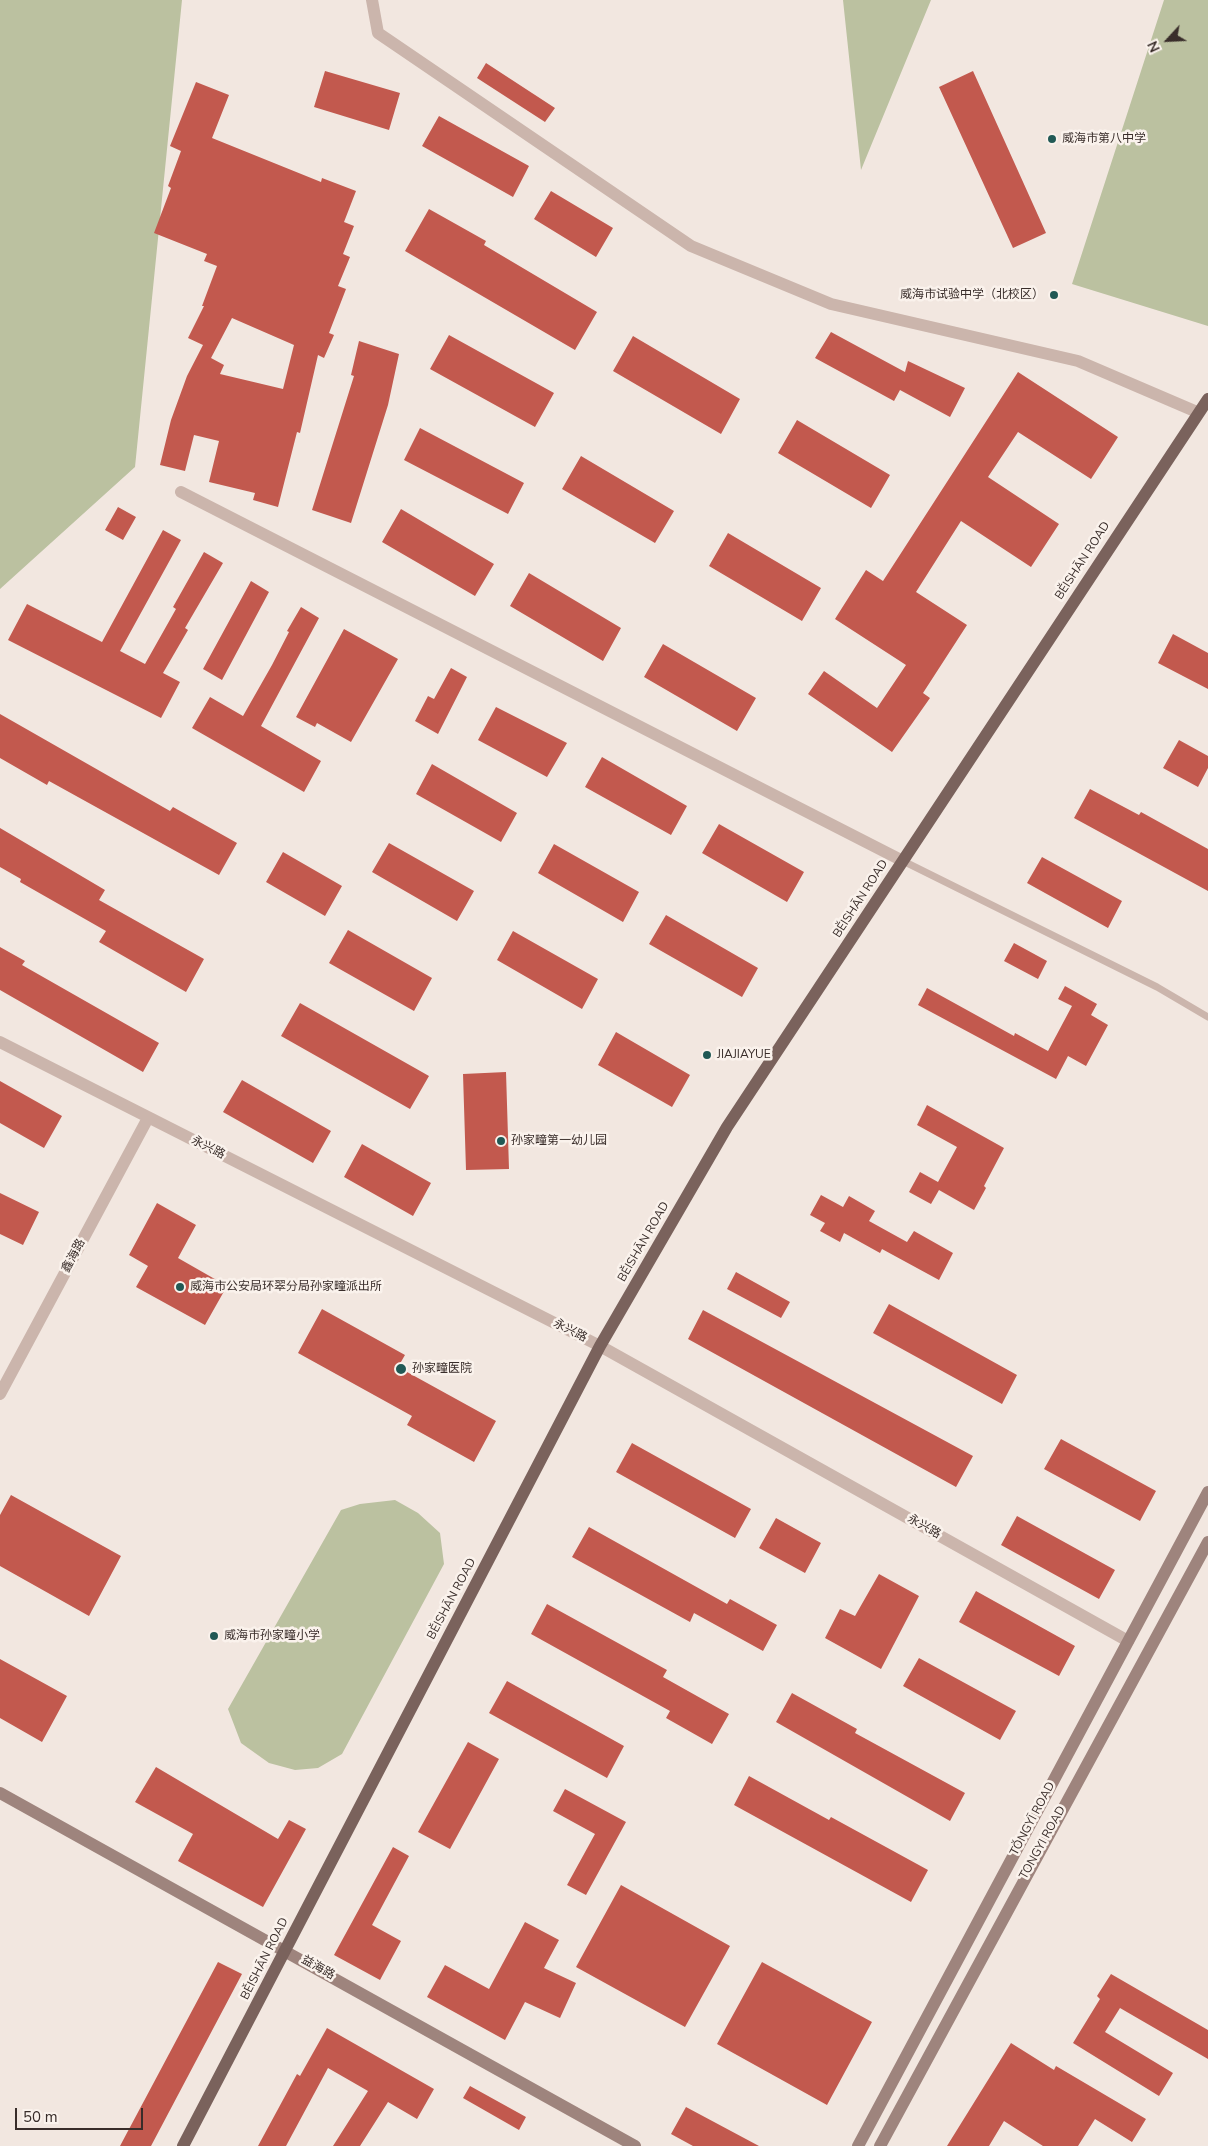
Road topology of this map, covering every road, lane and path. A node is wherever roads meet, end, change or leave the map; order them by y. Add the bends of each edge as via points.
1 (372, 0) edge
2 (1208, 399) edge
3 (1197, 412) junction
4 (181, 492) dead end
5 (903, 861) junction
6 (1208, 1017) edge
7 (0, 1042) edge
8 (148, 1118) junction
9 (600, 1346) junction
10 (0, 1394) edge
11 (1208, 1492) edge
12 (1208, 1542) edge
13 (1128, 1641) junction
14 (0, 1794) edge
15 (285, 1950) junction
16 (183, 2146) edge
17 (636, 2146) edge
18 (858, 2146) edge
19 (880, 2146) edge

1 - 3 street via 378,33 692,246 831,304 1078,361
2 - 3 main road, BĚISHĀN ROAD
3 - 5 main road, BĚISHĀN ROAD
4 - 5 street
5 - 6 lane via 1157,987
5 - 9 main road, BĚISHĀN ROAD via 727,1127
7 - 8 street, 永兴路
8 - 9 street, 永兴路
8 - 10 street, 鑫海路
9 - 13 street, 永兴路
9 - 15 main road, BĚISHĀN ROAD
11 - 13 main road, TǑNGYĪ ROAD
12 - 19 main road, TONGYI ROAD
13 - 18 main road, TǑNGYĪ ROAD
14 - 15 main road, 益海路
15 - 16 main road, BĚISHĀN ROAD
15 - 17 main road, 益海路

